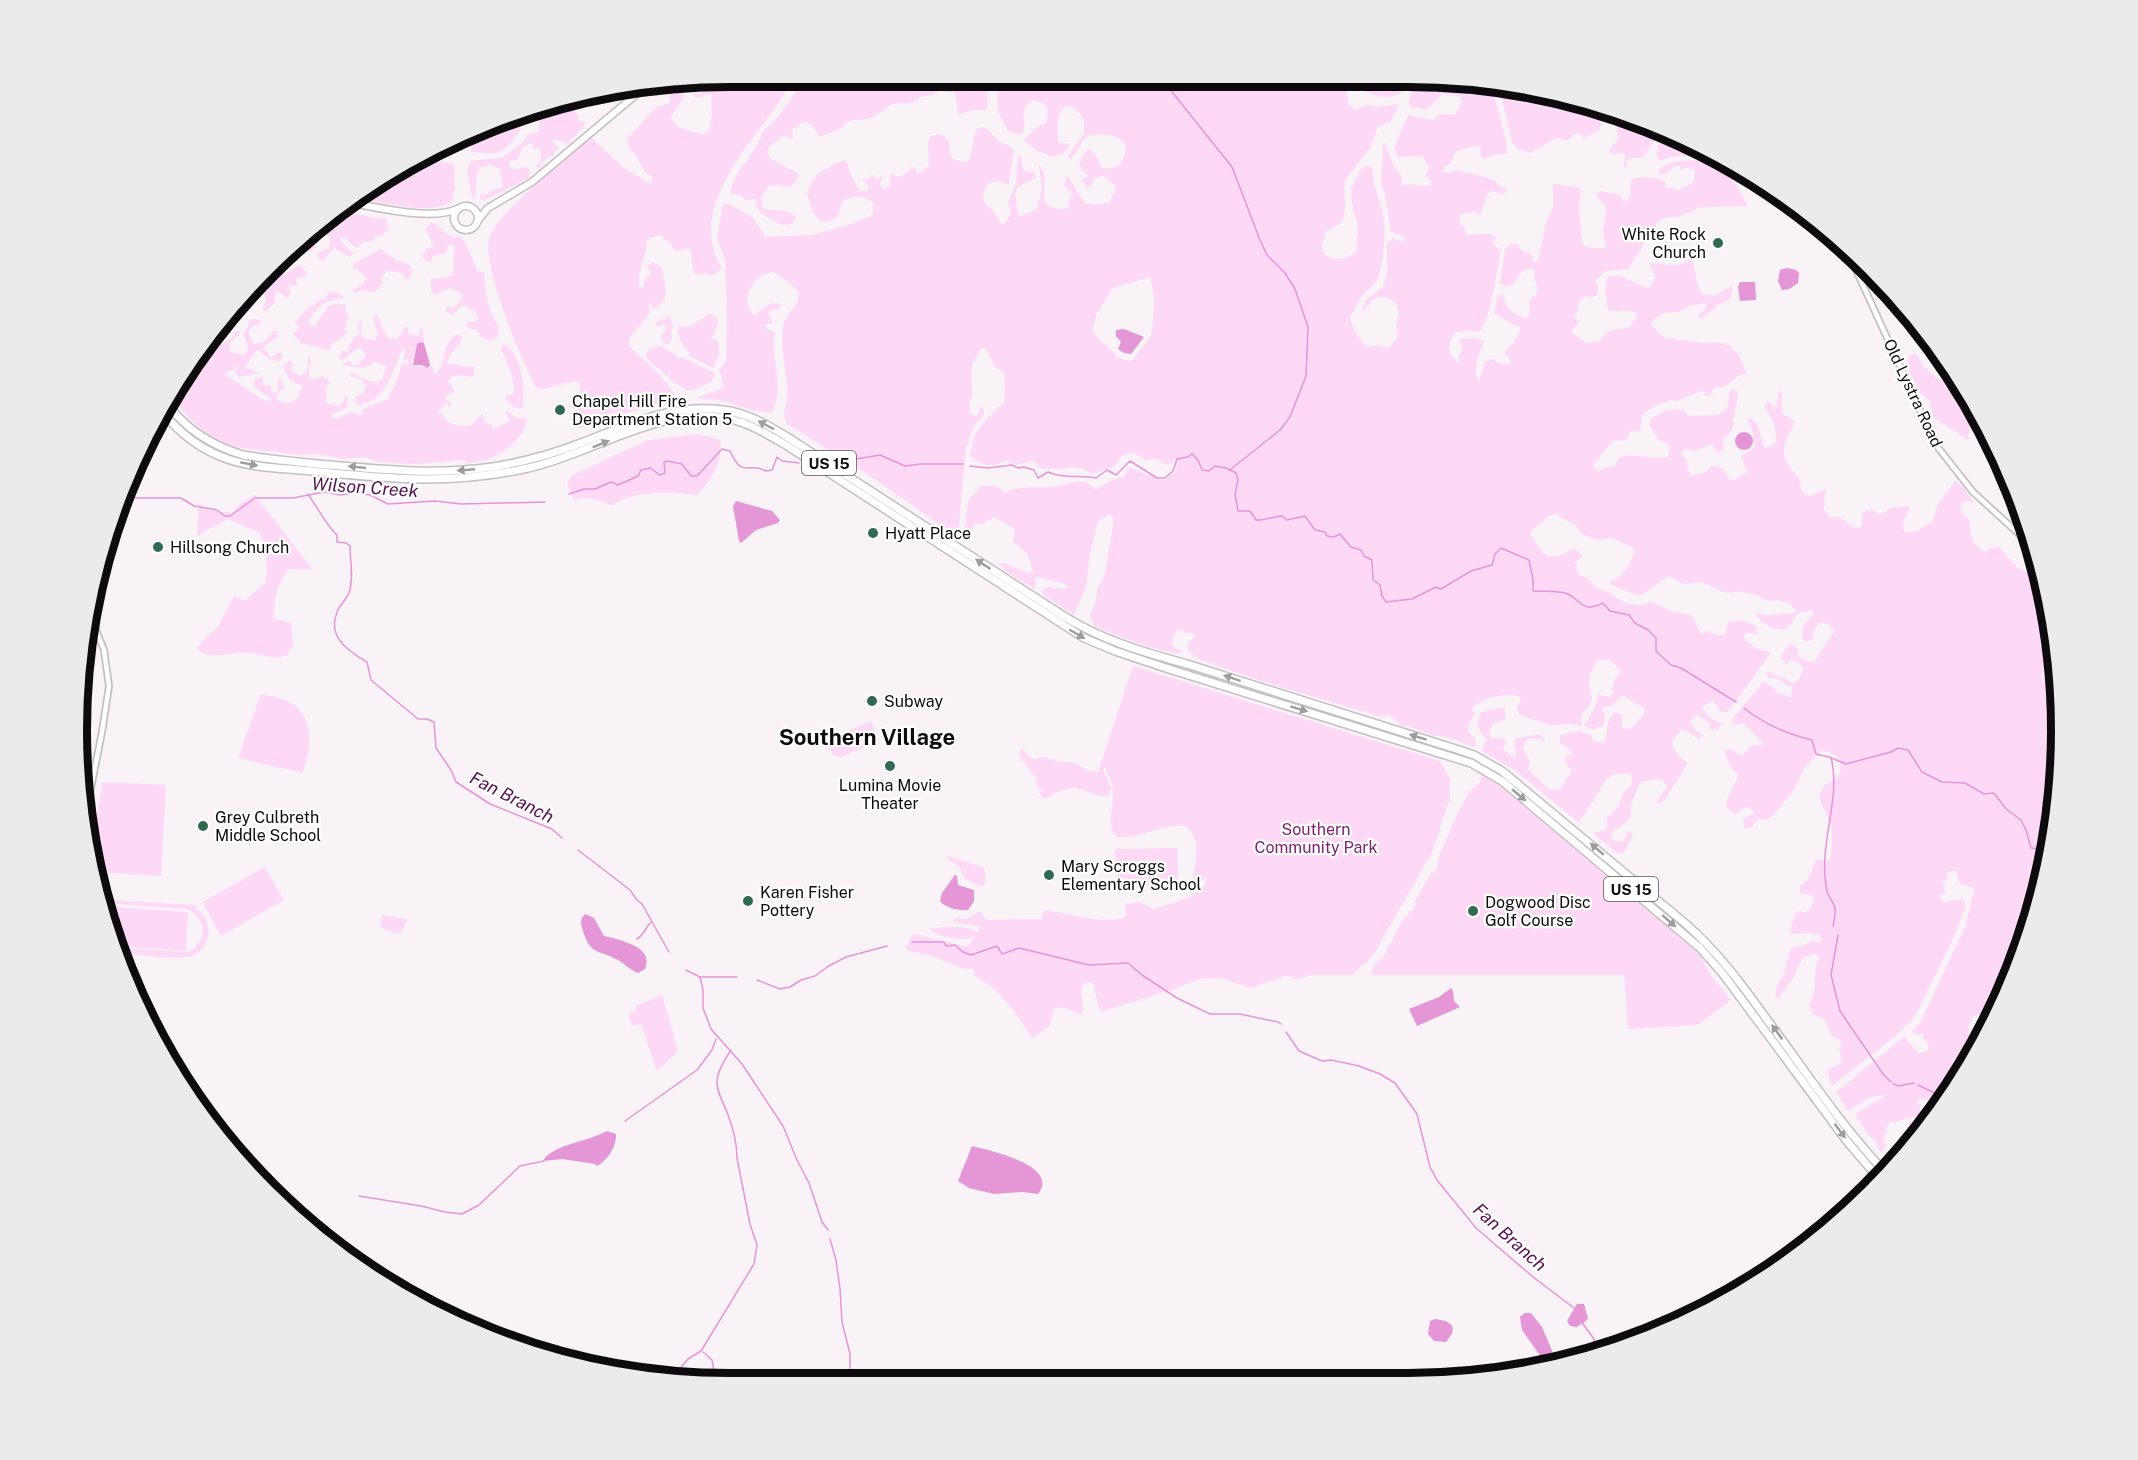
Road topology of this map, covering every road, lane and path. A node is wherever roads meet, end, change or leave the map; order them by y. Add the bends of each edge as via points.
1 (636, 94) edge
2 (361, 204) edge
3 (488, 208) junction
4 (457, 209) junction
5 (475, 210) junction
6 (442, 214) junction
7 (453, 220) junction
8 (478, 220) junction
9 (1855, 268) edge
10 (172, 410) edge
11 (168, 418) edge
12 (2021, 535) edge
13 (96, 629) edge
14 (90, 791) edge
15 (1880, 1166) edge
16 (1874, 1173) edge

1 - 3 main road via 532,182
2 - 6 main road
3 - 5 main road
3 - 8 main road
4 - 5 main road via 464,206
4 - 6 main road
4 - 7 main road
5 - 8 main road
6 - 7 main road
7 - 8 main road via 464,230 471,229
9 - 12 street, Old Lystra Road via 1936,445 1974,492
15 -> 10 highway, US 15 via 1712,948 1502,771 1474,755 1090,632 759,420 711,409 670,411 527,460 476,469 416,472 236,453 204,439
11 -> 16 highway, US 15 via 198,445 233,461 415,480 459,479 529,468 655,423 677,419 711,417 756,428 1084,638 1160,666 1471,763 1502,781 1712,960
13 - 14 street via 104,650 109,686

